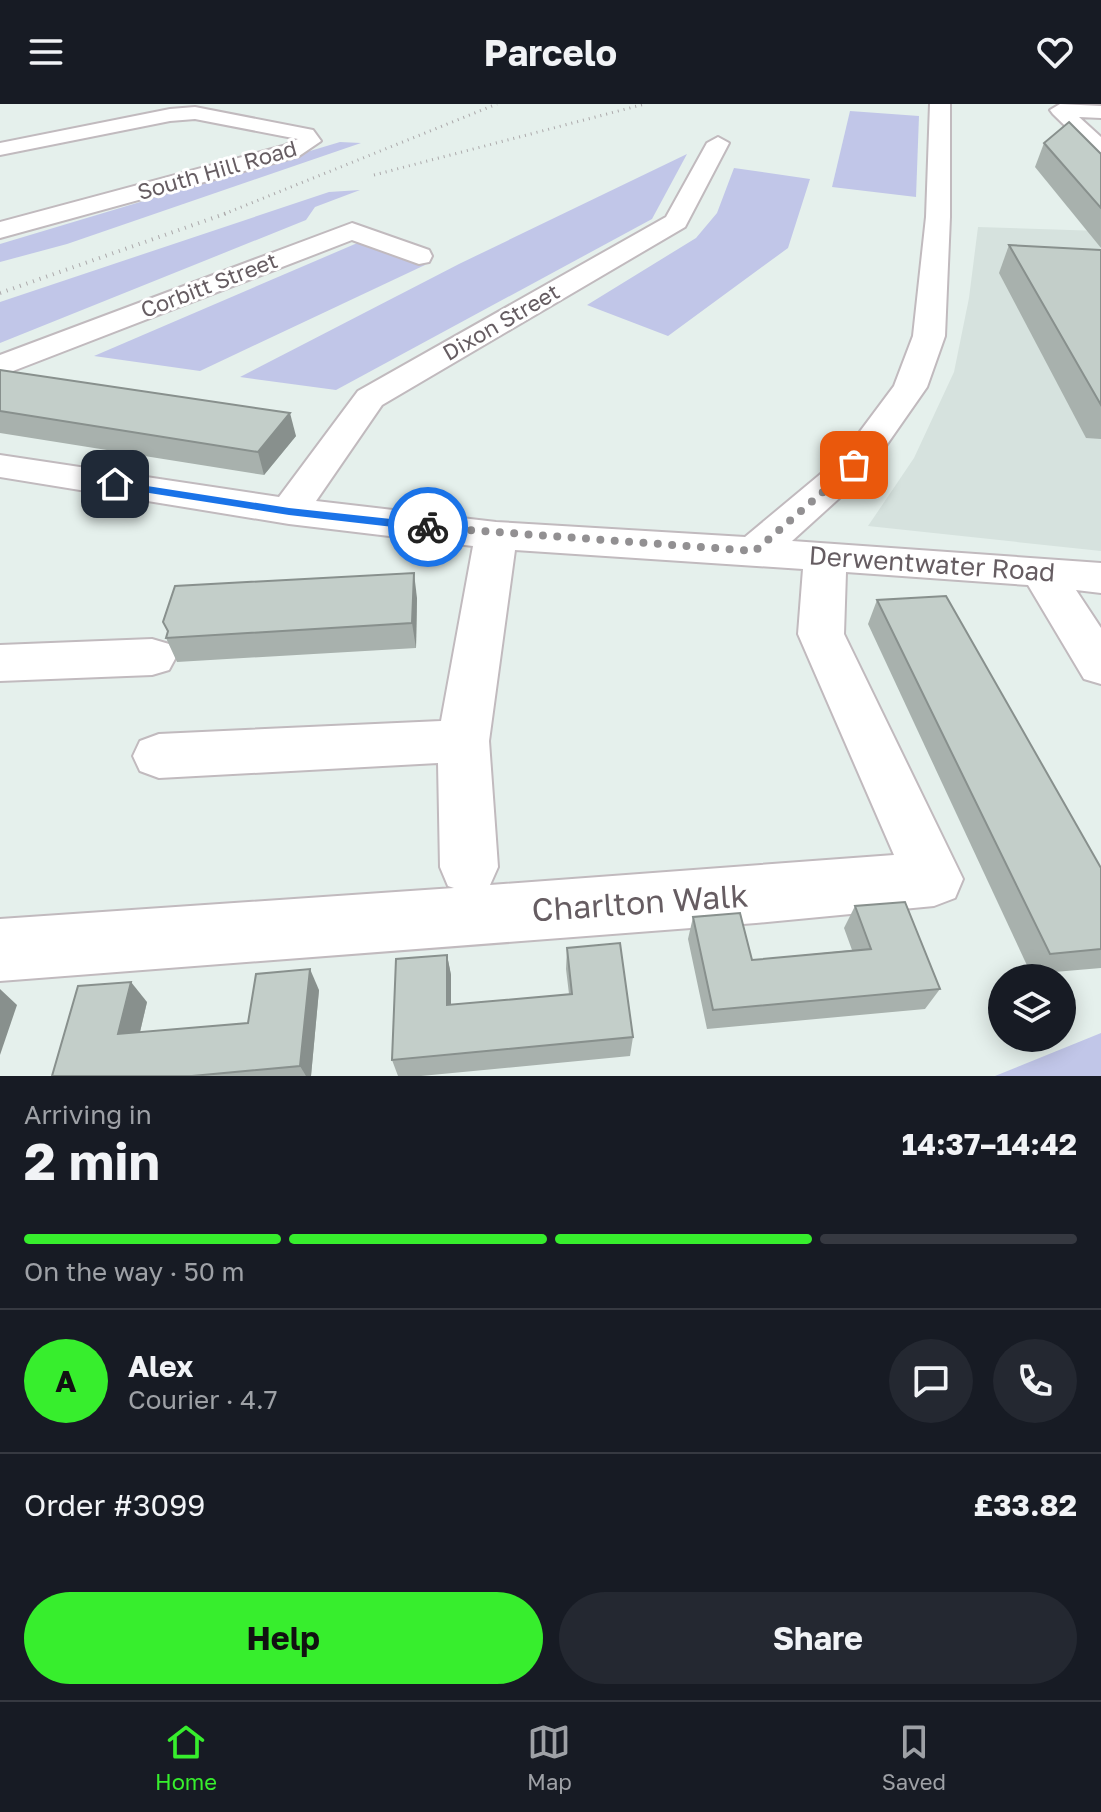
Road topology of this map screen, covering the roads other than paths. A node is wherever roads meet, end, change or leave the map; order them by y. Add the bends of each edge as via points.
1 (940, 104) edge
2 (1101, 112) edge
3 (718, 143) dead end
4 (1101, 148) edge
5 (0, 149) edge
6 (0, 230) edge
7 (419, 256) dead end
8 (0, 366) edge
9 (0, 466) edge
10 (289, 511) junction
11 (496, 535) junction
12 (755, 551) junction
13 (825, 556) junction
14 (1041, 571) junction
15 (1101, 578) edge
16 (152, 657) dead end
17 (0, 663) edge
18 (1101, 666) edge
19 (463, 741) junction
20 (159, 756) dead end
21 (469, 867) dead end
22 (0, 950) edge

1 - 12 street via 929,336 910,387 854,465
2 - 4 street via 1060,110
3 - 10 street, Dixon Street via 676,222 370,398
5 - 6 street, South Hill Road via 195,113 306,134 310,141 291,151
7 - 8 street, Corbitt Street via 352,231
9 - 10 street, Derwentwater Road
10 - 11 street, Derwentwater Road
11 - 12 street, Derwentwater Road
11 - 19 street
12 - 13 street, Derwentwater Road
13 - 14 street, Derwentwater Road
13 - 22 street, Charlton Walk via 821,634 934,879
14 - 15 street, Derwentwater Road
14 - 18 street
16 - 17 street
19 - 20 street
19 - 21 street

